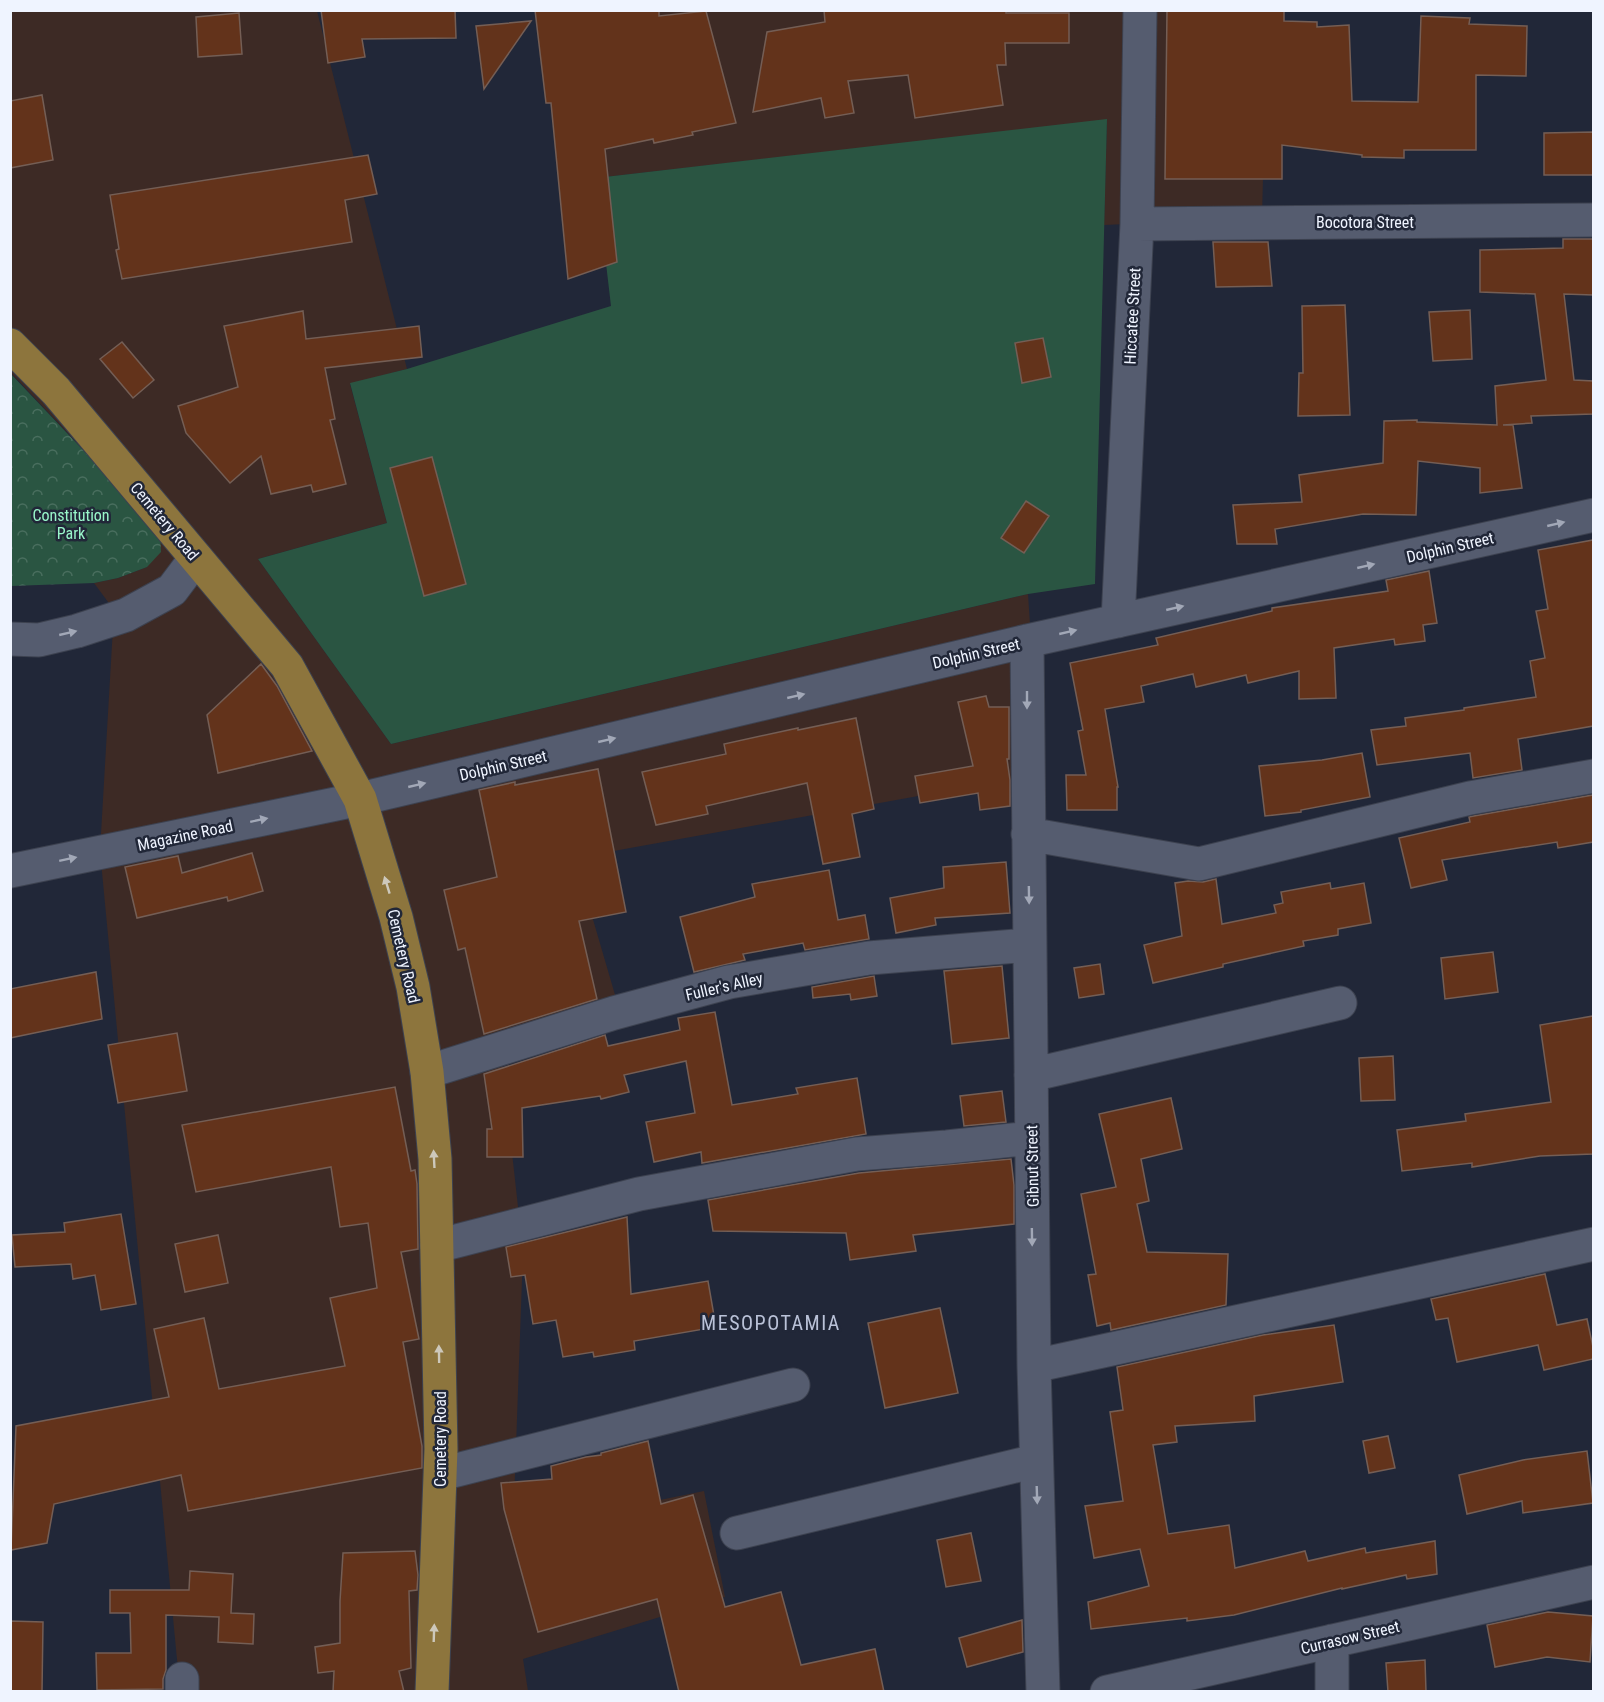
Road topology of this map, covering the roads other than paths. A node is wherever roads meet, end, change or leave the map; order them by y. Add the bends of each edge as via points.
1 (1140, 10) edge
2 (1593, 220) edge
3 (1137, 224) junction
4 (10, 345) edge
5 (1593, 515) edge
6 (196, 558) junction
7 (1118, 621) junction
8 (10, 639) edge
9 (1027, 641) junction
10 (1593, 776) edge
11 (360, 799) junction
12 (1028, 834) junction
13 (10, 871) edge
14 (1029, 945) junction
15 (1340, 1003) dead end
16 (427, 1072) junction
17 (1031, 1075) junction
18 (1031, 1138) junction
19 (1593, 1244) edge
20 (437, 1246) junction
21 (1034, 1366) junction
22 (793, 1385) dead end
23 (1036, 1461) junction
24 (441, 1474) junction
25 (737, 1533) dead end
26 (1593, 1582) edge
27 (1332, 1641) junction
28 (432, 1692) edge
29 (1042, 1692) edge
30 (1107, 1692) edge
31 (1332, 1692) edge

1 - 3 street, Hiccatee Street
2 - 3 street, Bocotora Street
3 - 7 street, Hiccatee Street
4 - 6 main road, Cemetery Road via 56,391
7 -> 5 street, Dolphin Street
8 -> 6 street via 49,638 126,615 172,590
6 - 11 main road, Cemetery Road via 287,666
9 -> 7 street, Dolphin Street
11 -> 9 street, Dolphin Street
9 -> 12 street, Gibnut Street
10 - 12 street via 1470,798 1198,864
13 -> 11 street, Magazine Road
16 -> 11 main road, Cemetery Road via 396,917
12 -> 14 street, Gibnut Street
14 - 16 street, Fuller's Alley via 869,958 729,982 614,1013
14 - 17 street, Gibnut Street
15 - 17 street
20 -> 16 main road, Cemetery Road
17 - 18 street, Gibnut Street
18 - 20 street via 857,1154 662,1189
18 -> 21 street, Gibnut Street
19 - 21 street
24 -> 20 main road, Cemetery Road
21 - 23 street, Gibnut Street
22 - 24 street
23 - 25 street
23 -> 29 street, Gibnut Street
28 -> 24 main road, Cemetery Road
26 - 27 street, Currasow Street
27 - 30 street, Currasow Street
27 - 31 street

